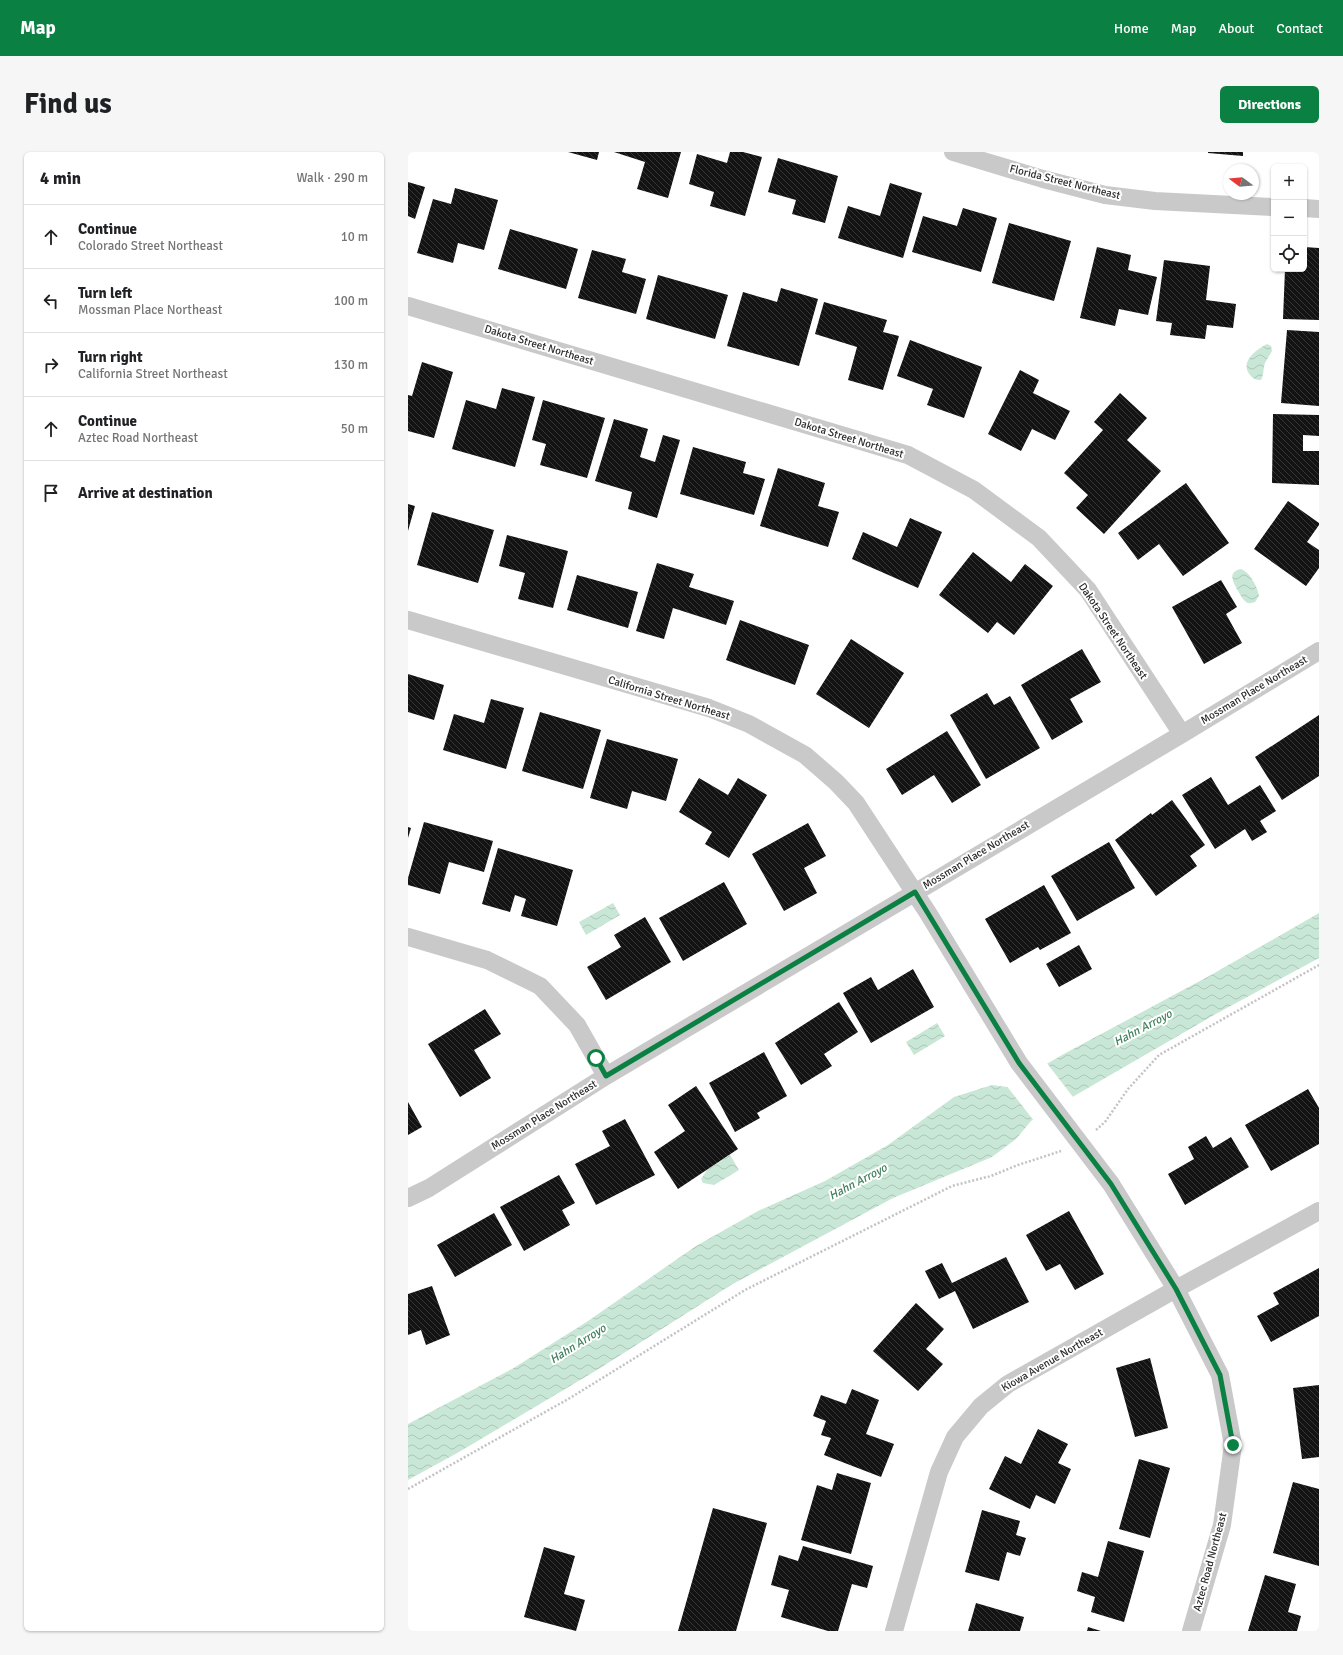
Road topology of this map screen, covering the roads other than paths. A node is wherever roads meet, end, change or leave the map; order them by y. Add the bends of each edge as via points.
1 (953, 152) edge
2 (1271, 207) edge
3 (1307, 208) edge
4 (1319, 209) edge
5 (408, 306) edge
6 (408, 620) edge
7 (1319, 651) edge
8 (1182, 734) junction
9 (915, 892) junction
10 (408, 937) edge
11 (606, 1076) junction
12 (408, 1198) edge
13 (1319, 1211) edge
14 (1176, 1289) junction
15 (894, 1631) edge
16 (1191, 1631) edge

1 - 2 street, Florida Street Northeast via 1105,195 1155,201
3 - 4 street
5 - 8 street, Dakota Street Northeast via 908,455 974,490 1038,538 1088,590
6 - 9 street, California Street Northeast via 709,708 750,724 805,755 836,782 856,803
7 - 8 street, Mossman Place Northeast
8 - 9 street, Mossman Place Northeast
9 - 11 street, Mossman Place Northeast
9 - 14 street, California Street Northeast via 1019,1063 1111,1184
10 - 11 street via 487,960 540,986 577,1025
11 - 12 street, Mossman Place Northeast via 429,1188
13 - 14 street, Kiowa Avenue Northeast
14 - 15 street, Kiowa Avenue Northeast via 1008,1384 976,1411 955,1437 939,1472
14 - 16 street, Aztec Road Northeast via 1220,1375 1233,1445 1222,1525

